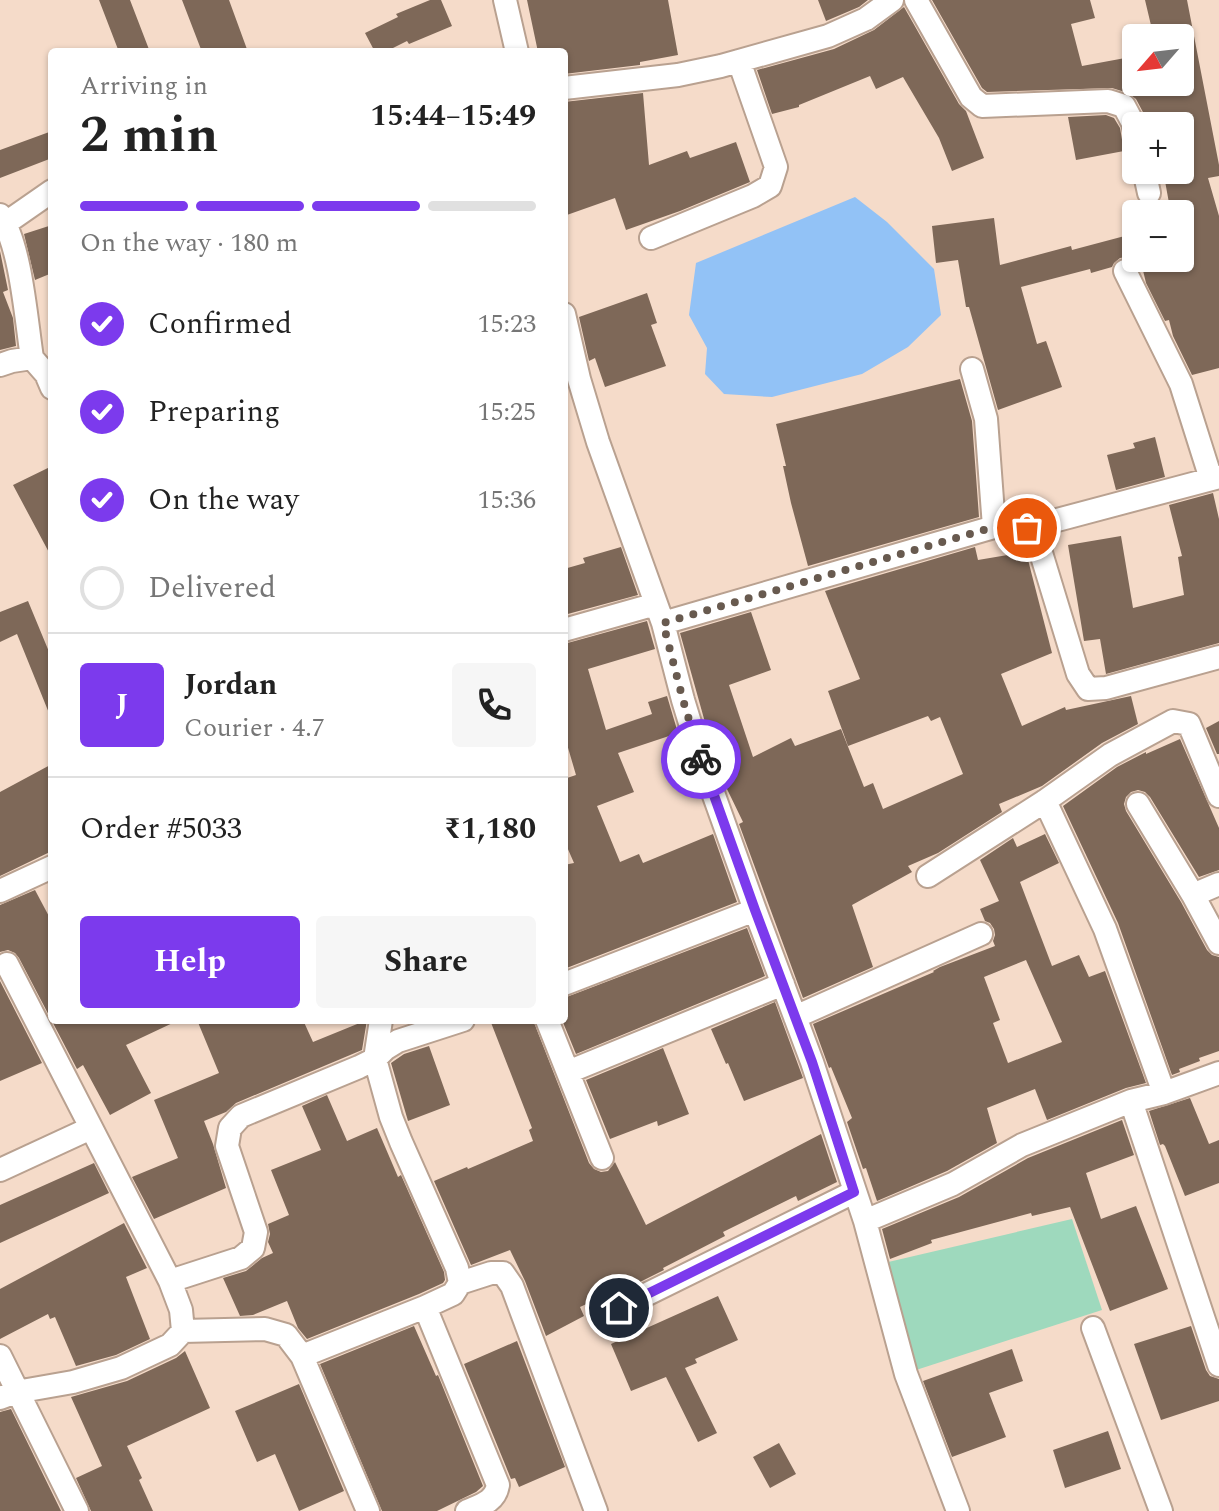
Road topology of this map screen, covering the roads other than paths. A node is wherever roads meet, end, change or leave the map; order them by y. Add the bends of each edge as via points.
1 (505, 0) edge
2 (892, 0) edge
3 (916, 0) edge
4 (516, 48) edge
5 (739, 61) junction
6 (568, 88) edge
7 (1127, 112) edge
8 (1147, 184) edge
9 (48, 193) edge
10 (1149, 193) dead end
11 (3, 219) edge
12 (651, 238) dead end
13 (1125, 272) edge
14 (568, 331) edge
15 (32, 358) junction
16 (0, 365) edge
17 (972, 369) dead end
18 (48, 379) edge
19 (1215, 478) edge
20 (994, 527) junction
21 (1027, 528) junction
22 (660, 613) junction
23 (568, 629) edge
24 (1219, 657) edge
25 (1219, 796) edge
26 (1045, 801) junction
27 (1138, 804) dead end
28 (48, 869) edge
29 (928, 876) dead end
30 (1219, 884) edge
31 (0, 891) edge
32 (1193, 895) junction
33 (755, 910) junction
34 (981, 934) dead end
35 (1219, 943) edge
36 (2, 959) edge
37 (568, 982) edge
38 (783, 984) junction
39 (795, 1017) junction
40 (380, 1024) edge
41 (451, 1024) edge
42 (549, 1024) edge
43 (375, 1059) junction
44 (568, 1072) junction
45 (1219, 1073) edge
46 (1164, 1093) junction
47 (1131, 1101) junction
48 (91, 1128) junction
49 (602, 1158) dead end
50 (0, 1170) edge
51 (854, 1192) junction
52 (865, 1221) junction
53 (170, 1281) junction
54 (460, 1283) junction
55 (425, 1307) junction
56 (619, 1308) dead end
57 (1093, 1328) dead end
58 (183, 1331) junction
59 (0, 1356) edge
60 (302, 1356) junction
61 (1219, 1365) edge
62 (8, 1395) edge
63 (365, 1510) edge
64 (77, 1511) edge
65 (467, 1511) edge
66 (596, 1511) edge
67 (958, 1511) edge
68 (1161, 1511) edge

1 - 4 street
2 - 5 street via 828,36
3 - 7 street via 971,97 982,106 1108,101
5 - 6 street via 678,75
5 - 12 street via 776,167 770,186
8 - 10 street
9 - 11 street
11 - 15 street via 16,255
13 - 19 street via 1181,384
14 - 22 street via 598,442
15 - 16 street
15 - 18 street
17 - 20 street via 986,419
19 - 21 street
20 - 21 street
20 - 22 street
21 - 24 street via 1038,543 1078,674 1088,689
22 - 23 street
22 - 33 street via 702,762
25 - 26 street via 1189,724 1173,721 1110,755
26 - 29 street
26 - 46 street via 1105,929
27 - 32 street
28 - 31 street
30 - 32 street
32 - 35 street
33 - 37 street
33 - 38 street
34 - 39 street
36 - 48 street
38 - 39 street
38 - 44 street
39 - 51 street
40 - 43 street
41 - 43 street via 398,1041
42 - 44 street
43 - 53 street via 241,1116 230,1128 227,1146 256,1232 253,1248 241,1258
43 - 54 street via 401,1142
44 - 49 street
45 - 46 street
46 - 47 street
47 - 52 street via 1022,1145 953,1184
47 - 61 street
48 - 50 street
48 - 53 street
51 - 52 street
51 - 56 street
52 - 67 street via 906,1374
53 - 58 street
54 - 55 street via 453,1294
54 - 66 street via 503,1273 512,1286
55 - 60 street
55 - 65 street via 498,1485 489,1502
57 - 68 street
58 - 60 street via 265,1329 286,1335
58 - 62 street via 170,1345 121,1368
59 - 62 street
60 - 63 street
62 - 64 street

